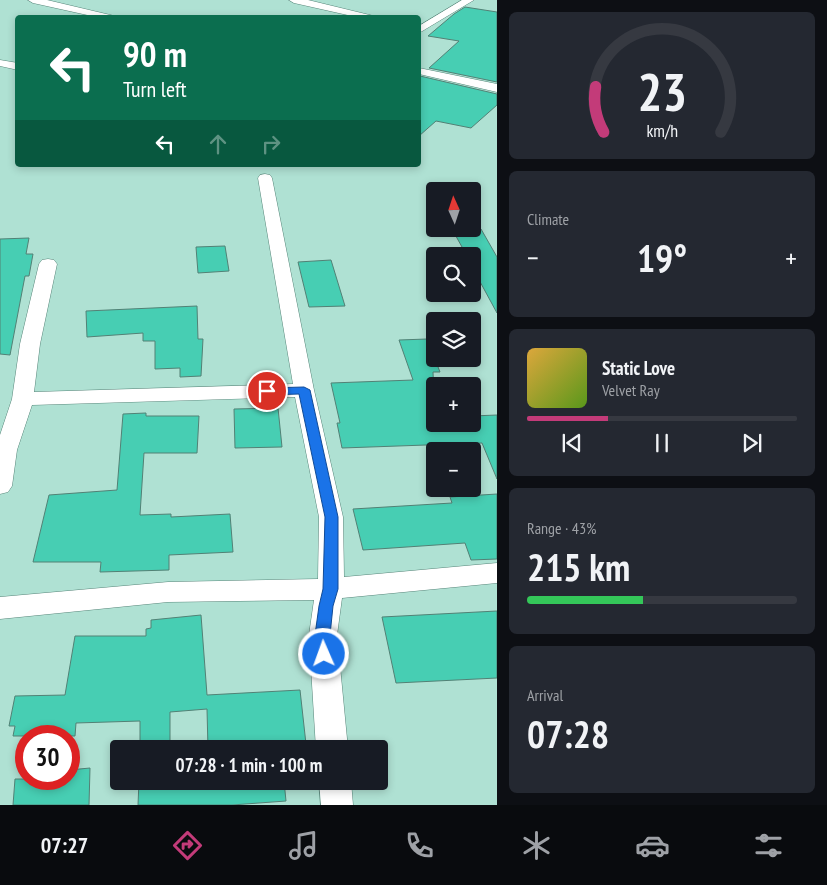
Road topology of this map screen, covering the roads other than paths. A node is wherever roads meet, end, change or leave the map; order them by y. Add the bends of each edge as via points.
1 (33, 0) edge
2 (294, 0) edge
3 (469, 0) edge
4 (104, 15) edge
5 (363, 15) edge
6 (421, 27) edge
7 (0, 63) edge
8 (15, 66) edge
9 (421, 71) edge
10 (497, 88) edge
11 (265, 178) dead end
12 (48, 264) dead end
13 (304, 390) junction
14 (23, 398) junction
15 (0, 486) edge
16 (497, 573) edge
17 (330, 589) junction
18 (0, 608) edge
19 (331, 740) edge
20 (336, 790) edge
21 (337, 805) edge

1 - 4 street
2 - 5 street
3 - 6 street
7 - 8 street
9 - 10 street
11 - 13 street
12 - 14 street via 30,344
13 - 14 street
13 - 17 street via 331,517
14 - 15 street via 6,450
16 - 17 street
17 - 18 street via 168,592
17 - 19 street via 323,635
20 - 21 street

